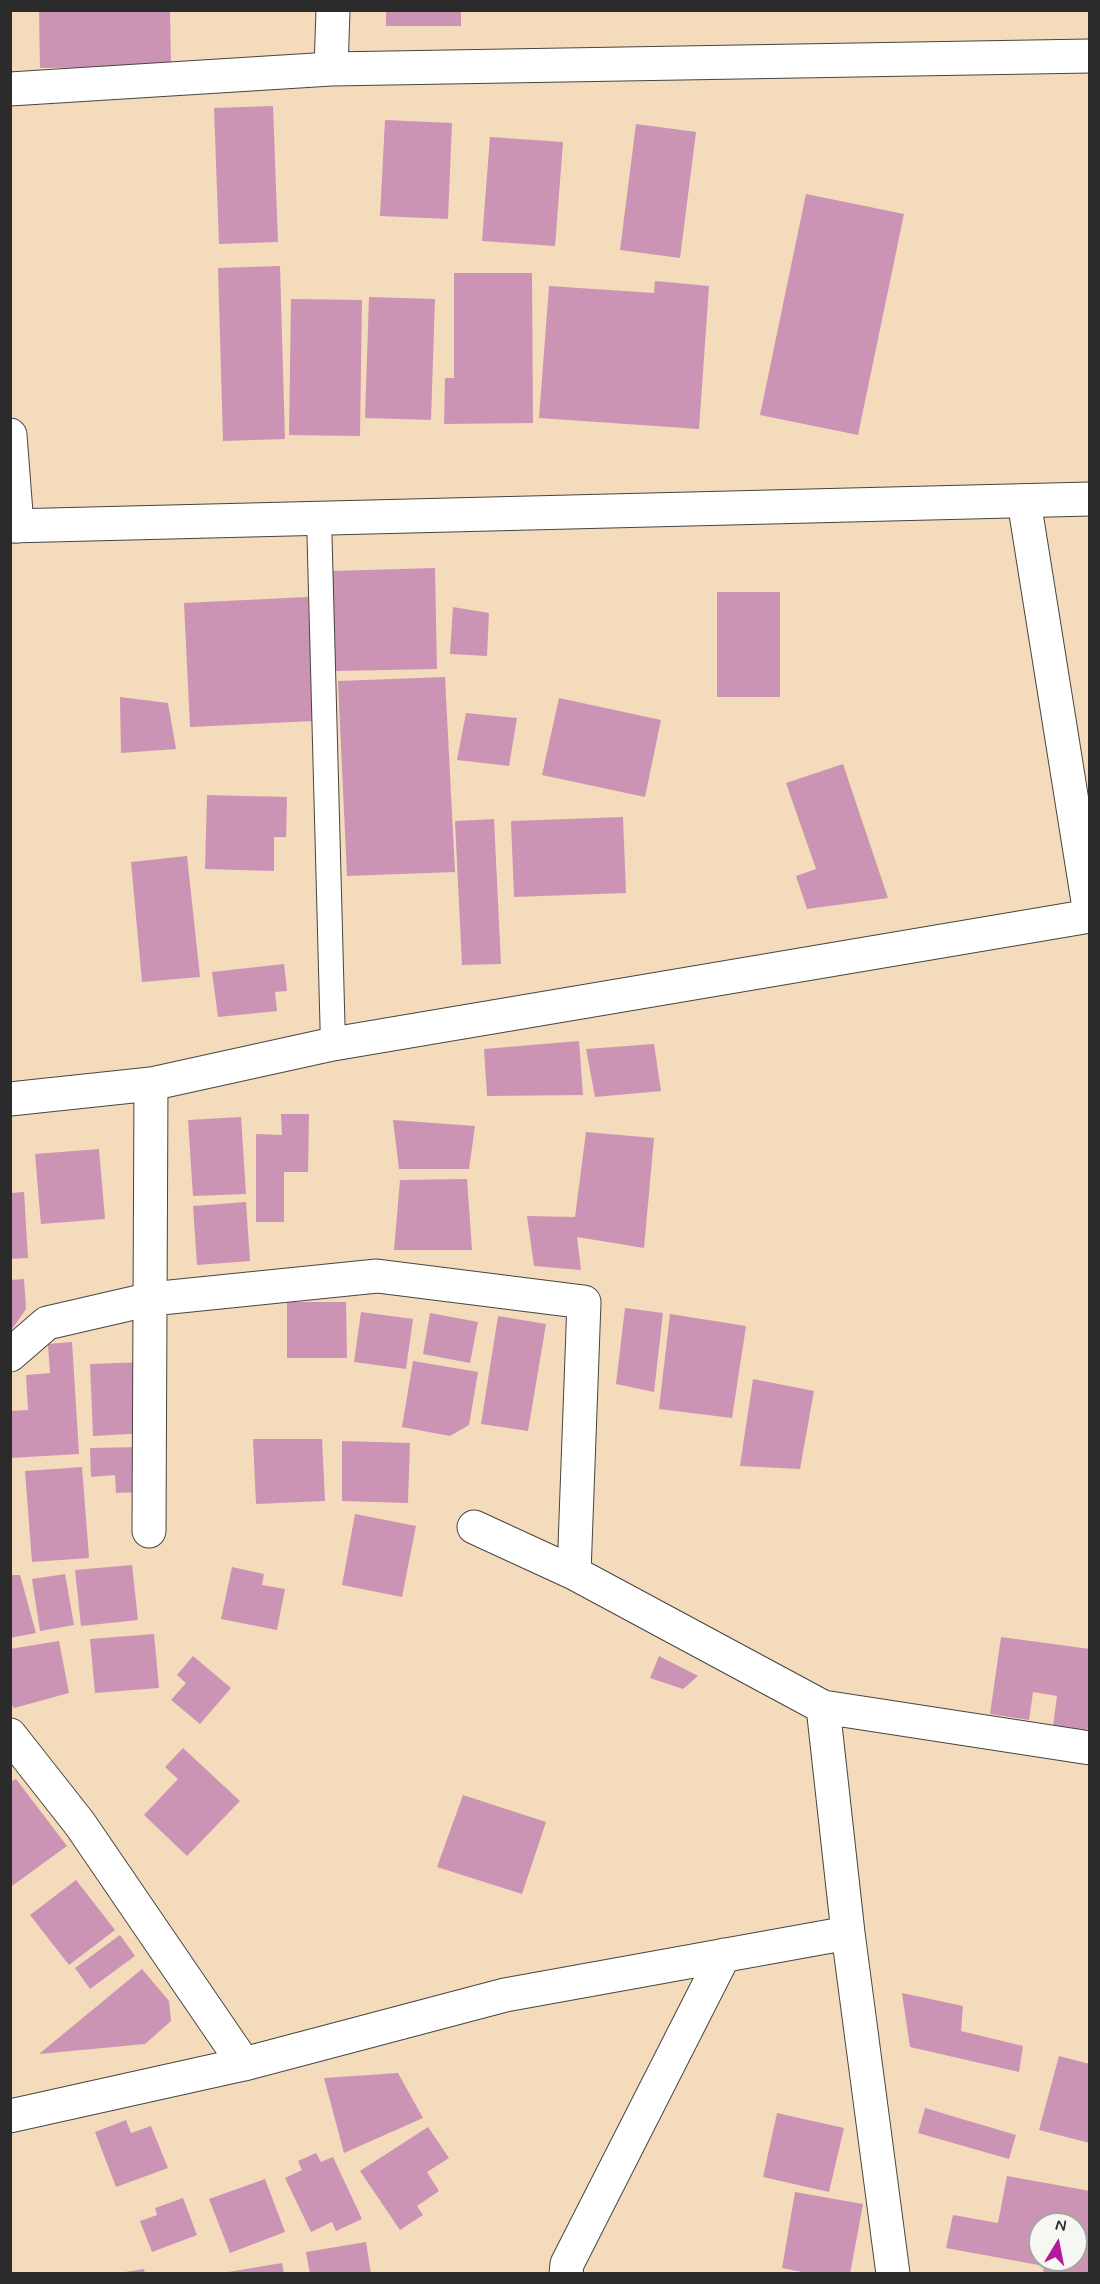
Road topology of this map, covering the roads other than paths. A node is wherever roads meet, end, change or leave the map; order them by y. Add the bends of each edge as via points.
1 (333, 10) edge
2 (1089, 56) edge
3 (331, 69) junction
4 (10, 90) edge
5 (10, 435) edge
6 (1089, 499) edge
7 (1024, 501) junction
8 (319, 518) junction
9 (14, 526) edge
10 (1089, 915) edge
11 (333, 1044) junction
12 (151, 1084) junction
13 (10, 1099) edge
14 (151, 1299) junction
15 (10, 1354) edge
16 (474, 1527) dead end
17 (149, 1531) dead end
18 (574, 1573) junction
19 (823, 1707) junction
20 (10, 1735) edge
21 (1089, 1748) edge
22 (848, 1933) junction
23 (724, 1956) junction
24 (244, 2064) junction
25 (10, 2116) edge
26 (562, 2270) edge
27 (893, 2274) edge

1 - 3 street
2 - 3 street
3 - 4 street
5 - 9 street
6 - 7 street
7 - 8 street
7 - 10 street
8 - 9 street
8 - 11 lane
10 - 11 street
11 - 12 street
12 - 13 street
12 - 14 street
14 - 15 street via 47,1323
14 - 17 street
14 - 18 street via 377,1276 584,1302
16 - 18 street
18 - 19 street
19 - 21 street
19 - 22 street
20 - 24 street via 80,1824
22 - 23 street
22 - 27 street
23 - 24 street via 506,1995
23 - 26 street
24 - 25 street

